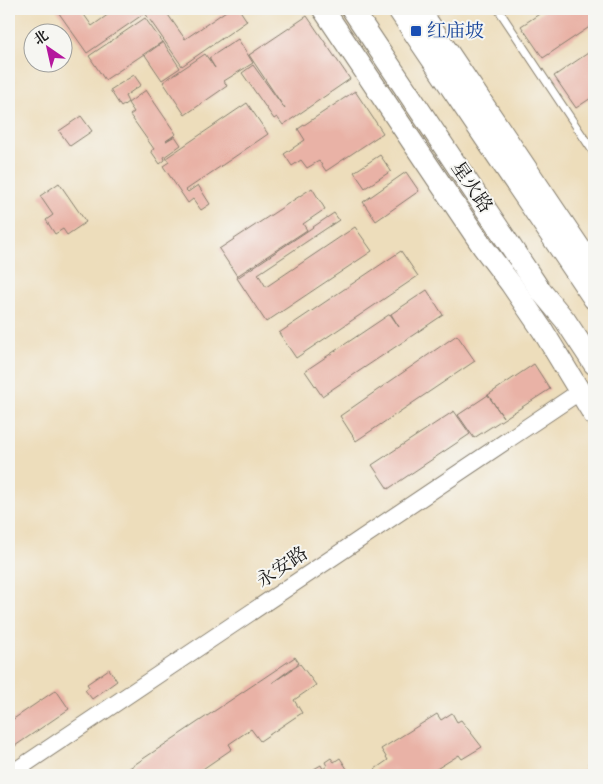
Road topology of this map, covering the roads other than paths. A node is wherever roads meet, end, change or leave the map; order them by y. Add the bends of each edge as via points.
1 (323, 9) edge
2 (352, 9) edge
3 (398, 9) edge
4 (419, 9) edge
5 (498, 9) edge
6 (429, 124) junction
7 (410, 138) junction
8 (594, 153) edge
9 (560, 249) junction
10 (594, 269) edge
11 (594, 281) edge
12 (511, 284) junction
13 (594, 299) edge
14 (565, 320) junction
15 (594, 364) edge
16 (578, 392) junction
17 (594, 415) edge
18 (9, 775) edge

1 - 7 main road
2 - 6 main road, 星火路
3 - 9 main road, 星火路
4 - 10 main road
5 - 8 lane
6 - 7 main road
6 - 14 main road, 星火路 via 540,290
7 - 12 main road
9 - 11 main road
9 - 13 main road, 星火路
12 - 14 main road
12 - 16 main road
14 - 15 main road, 星火路
16 - 17 main road
16 - 18 street, 永安路

